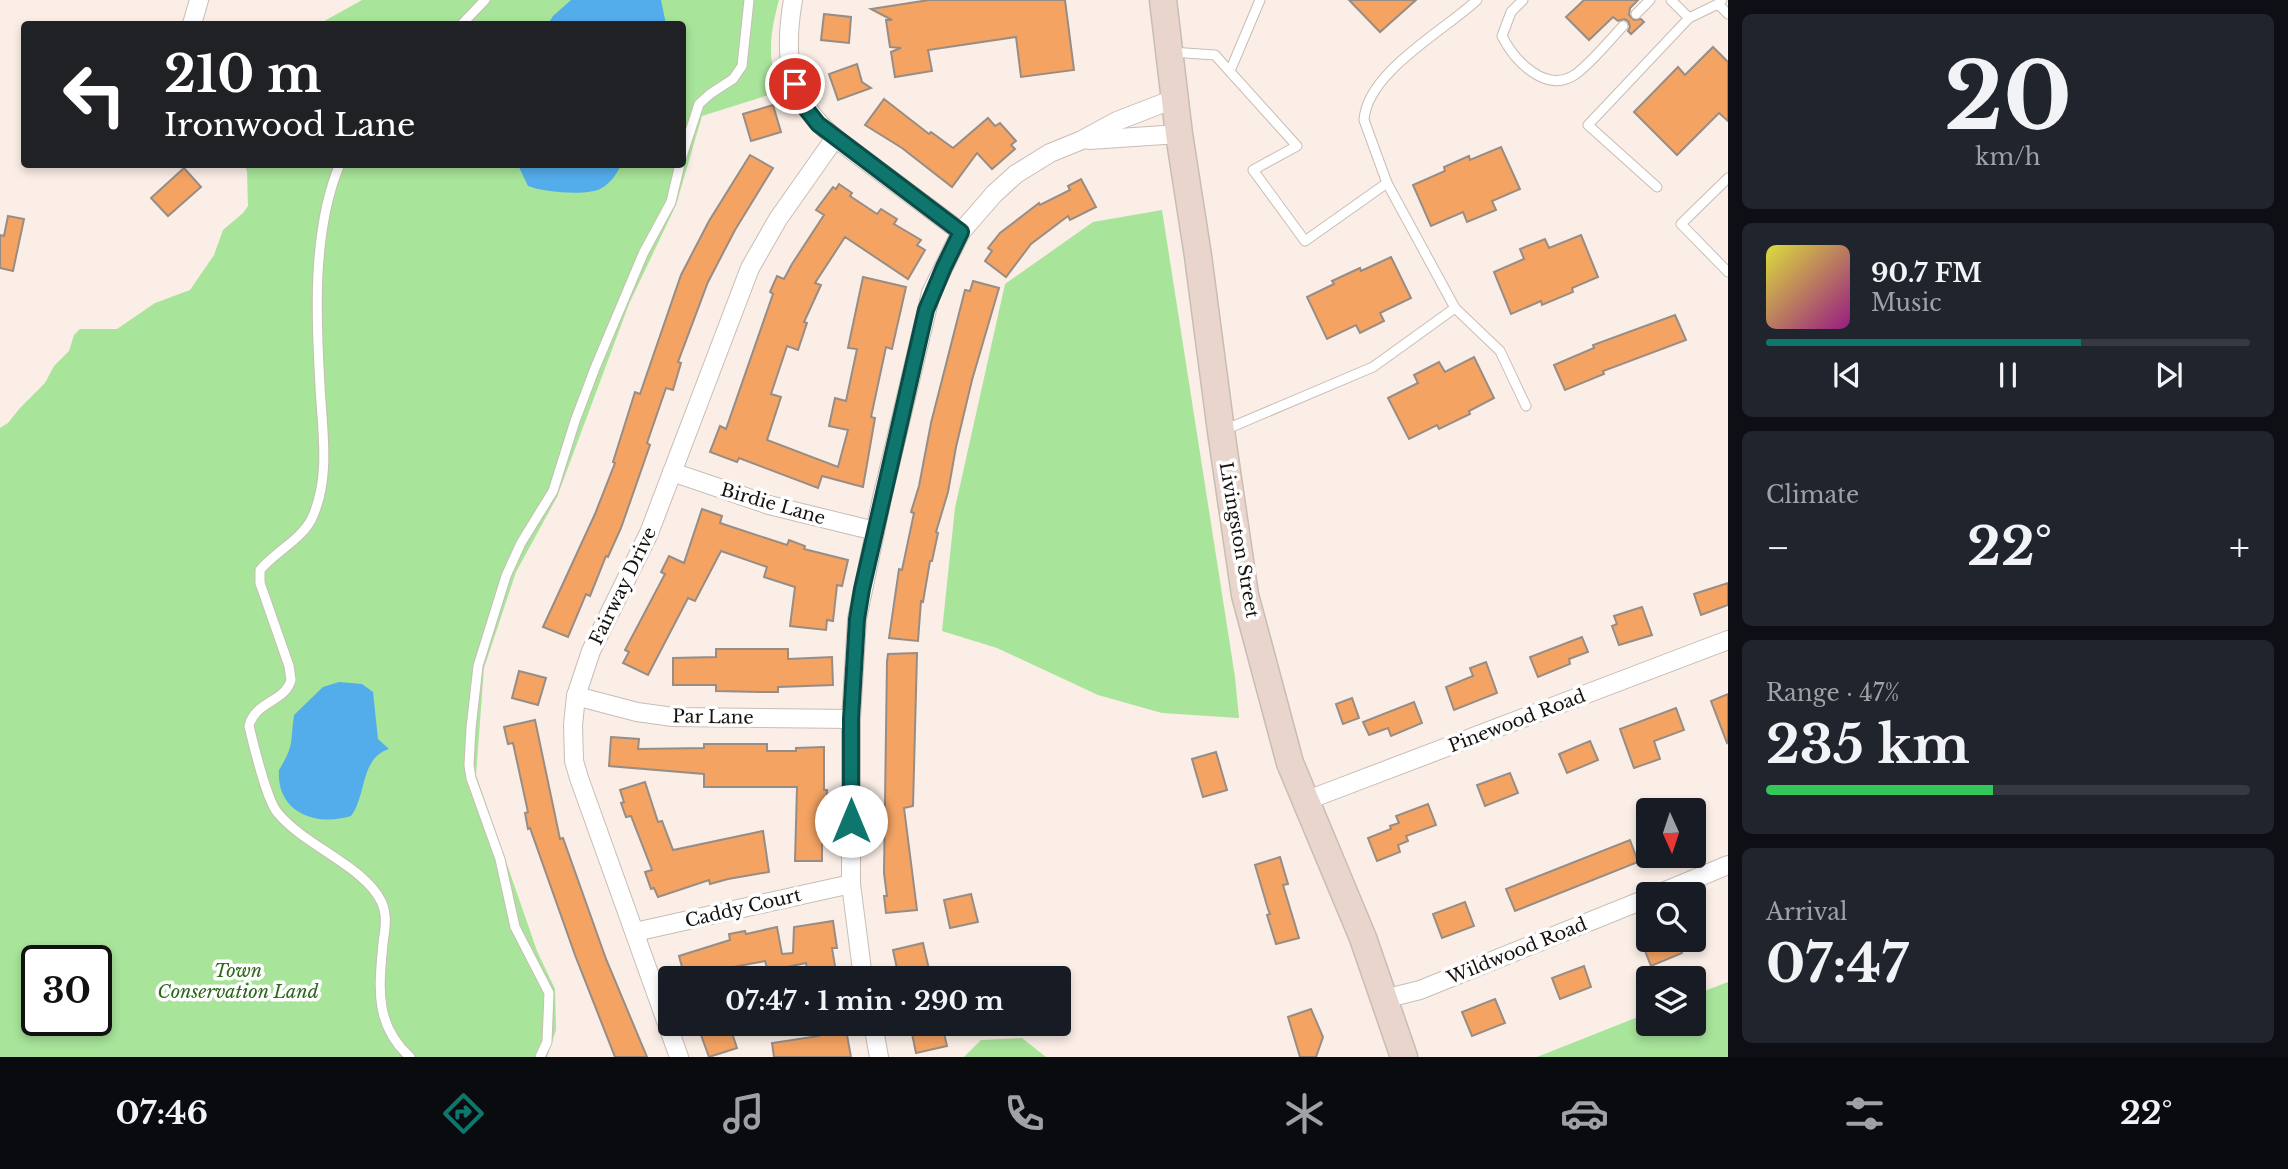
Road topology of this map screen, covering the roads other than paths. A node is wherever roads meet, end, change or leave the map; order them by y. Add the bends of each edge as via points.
1 (199, 0) edge
2 (485, 0) edge
3 (748, 0) edge
4 (793, 0) edge
5 (1163, 0) edge
6 (1260, 0) edge
7 (1477, 0) edge
8 (1523, 0) edge
9 (1650, 0) edge
10 (1671, 0) edge
11 (1720, 2) edge
12 (1636, 14) dead end
13 (1728, 14) edge
14 (1689, 18) junction
15 (193, 21) edge
16 (465, 21) edge
17 (1623, 26) dead end
18 (1169, 52) junction
19 (1230, 71) junction
20 (1174, 99) junction
21 (1179, 134) junction
22 (835, 138) junction
23 (1082, 140) junction
24 (686, 144) edge
25 (338, 168) edge
26 (679, 168) edge
27 (1728, 178) edge
28 (1387, 183) junction
29 (1657, 187) dead end
30 (961, 232) junction
31 (1728, 272) edge
32 (1455, 308) junction
33 (1526, 406) dead end
34 (1220, 431) junction
35 (672, 472) junction
36 (875, 531) junction
37 (1728, 640) edge
38 (576, 696) junction
39 (851, 719) junction
40 (1306, 801) junction
41 (1728, 865) edge
42 (1687, 882) edge
43 (851, 884) junction
44 (1636, 903) edge
45 (635, 932) junction
46 (861, 966) edge
47 (1384, 999) junction
48 (875, 1036) edge
49 (410, 1057) edge
50 (540, 1057) edge
51 (679, 1057) edge
52 (879, 1057) edge
53 (1404, 1057) edge

1 - 15 street
2 - 16 lane
3 - 24 lane via 742,66 733,79 699,104
4 - 22 street via 788,62 807,110
5 - 18 street, Livingston Street
6 - 19 lane
7 - 28 lane via 1402,60 1372,91 1364,120
8 - 17 lane via 1511,12 1502,36 1529,71 1553,80 1574,75
9 - 12 lane
10 - 14 lane
11 - 13 lane
11 - 14 lane
14 - 29 lane via 1588,125
18 - 19 lane via 1215,55
18 - 20 street, Livingston Street
19 - 28 lane via 1297,146 1253,170 1305,241
20 - 21 street, Livingston Street
20 - 23 street
21 - 23 street
21 - 34 street, Livingston Street
22 - 30 street
22 - 35 street, Fairway Drive via 750,268
23 - 30 street via 1016,174
25 - 49 lane via 330,188 319,255 318,358 325,469 312,519 260,570 260,583 291,680 284,692 257,710 249,726 274,808 306,839 366,881 380,899 385,919 382,1006 389,1034
26 - 50 lane via 671,202 643,254 591,379 553,491 514,555 478,666 471,778 500,859 515,927 549,993 547,1042
27 - 31 lane via 1681,224
28 - 32 lane
30 - 36 street via 926,310
32 - 33 lane via 1500,351
32 - 34 lane via 1374,368
34 - 40 street, Livingston Street via 1245,595 1290,763
35 - 36 street, Birdie Lane via 769,505
35 - 38 street, Fairway Drive via 633,571 591,651
36 - 39 street via 857,619
37 - 40 street, Pinewood Road
38 - 39 street, Par Lane via 673,717
38 - 45 street, Fairway Drive via 574,761
39 - 43 street
40 - 47 street, Livingston Street
41 - 42 street
43 - 45 street, Caddy Court
43 - 46 street
44 - 47 street, Wildwood Road via 1420,990
45 - 51 street, Fairway Drive
47 - 53 street, Livingston Street
48 - 52 street

